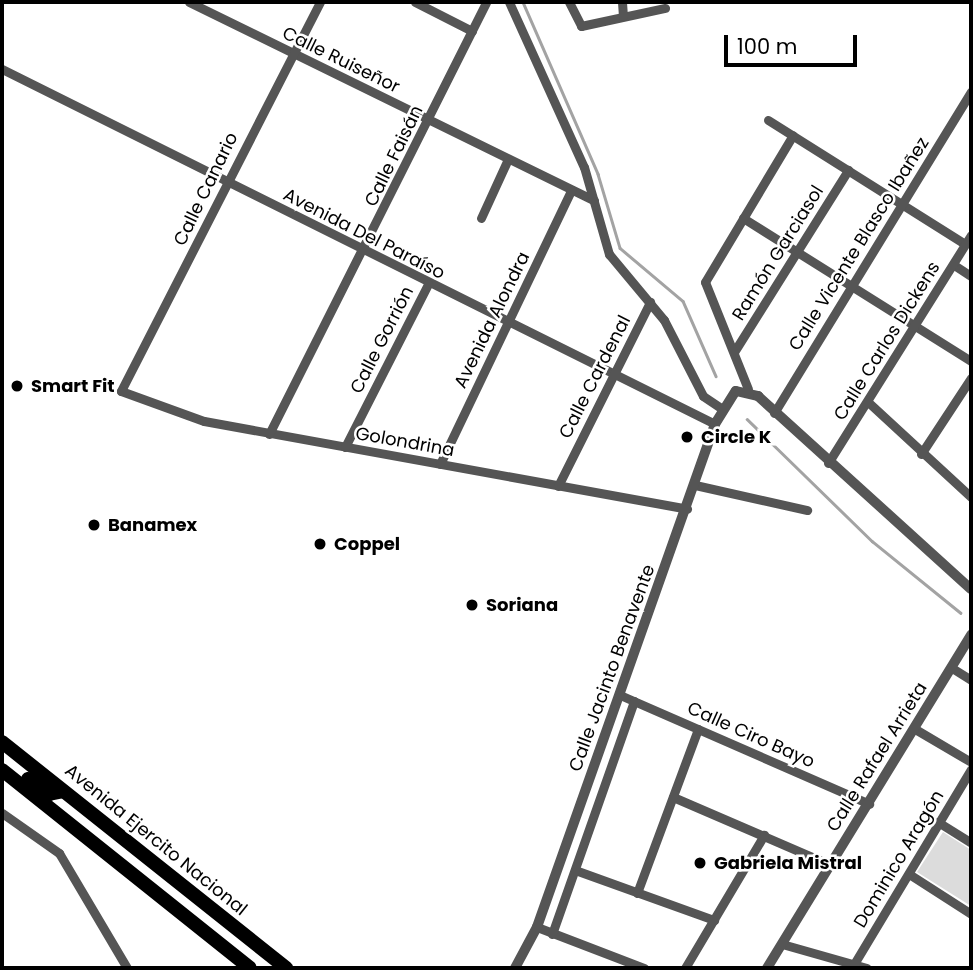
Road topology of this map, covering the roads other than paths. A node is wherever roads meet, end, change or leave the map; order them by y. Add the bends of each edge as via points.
1 (189, 2) edge
2 (320, 2) edge
3 (415, 2) edge
4 (486, 2) edge
5 (509, 2) edge
6 (569, 2) edge
7 (622, 2) edge
8 (665, 8) dead end
9 (623, 16) junction
10 (472, 31) junction
11 (290, 53) junction
12 (2, 69) edge
13 (971, 92) edge
14 (768, 120) dead end
15 (429, 121) junction
16 (793, 135) junction
17 (508, 159) junction
18 (848, 170) junction
19 (228, 183) junction
20 (571, 190) junction
21 (594, 200) junction
22 (902, 205) junction
23 (481, 218) dead end
24 (743, 218) junction
25 (971, 235) edge
26 (965, 244) junction
27 (797, 250) junction
28 (364, 251) junction
29 (954, 265) junction
30 (971, 276) edge
31 (428, 284) junction
32 (853, 286) junction
33 (650, 302) junction
34 (507, 324) junction
35 (914, 327) junction
36 (734, 352) junction
37 (971, 361) edge
38 (613, 374) junction
39 (971, 378) edge
40 (748, 389) junction
41 (121, 391) joint
42 (868, 402) junction
43 (721, 408) junction
44 (774, 413) junction
45 (715, 424) junction
46 (269, 434) junction
47 (345, 447) junction
48 (920, 454) junction
49 (828, 463) junction
50 (440, 464) junction
51 (695, 485) junction
52 (558, 486) junction
53 (971, 497) edge
54 (687, 509) junction
55 (807, 510) dead end
56 (971, 589) edge
57 (971, 635) edge
58 (951, 668) junction
59 (971, 680) edge
60 (620, 695) junction
61 (634, 701) junction
62 (698, 729) junction
63 (915, 729) junction
64 (2, 742) edge
65 (971, 762) edge
66 (2, 768) edge
67 (971, 769) edge
68 (63, 791) junction
69 (673, 797) junction
70 (869, 804) junction
71 (2, 813) edge
72 (938, 822) junction
73 (764, 835) junction
74 (971, 843) edge
75 (831, 865) junction
76 (575, 870) junction
77 (909, 874) junction
78 (638, 892) junction
79 (971, 914) edge
80 (714, 920) junction
81 (537, 927) junction
82 (552, 934) junction
83 (782, 944) junction
84 (854, 964) junction
85 (127, 968) edge
86 (250, 968) edge
87 (286, 968) edge
88 (515, 968) edge
89 (644, 968) edge
90 (685, 968) edge
91 (767, 968) edge
92 (867, 968) edge

1 - 11 street, Calle Ruiseñor
2 - 11 street, Calle Canario
3 - 10 street
4 - 10 street, Calle Faisán
5 - 21 street
6 - 9 street via 581,26
7 - 9 street
8 - 9 street
10 - 15 street, Calle Faisán
11 - 15 street, Calle Ruiseñor
11 - 19 street, Calle Canario
12 - 19 street, Avenida Del Paraíso
13 - 22 street, Calle Vicente Blasco Ibañez
14 - 16 street
15 - 17 street, Calle Ruiseñor
15 - 28 street, Calle Faisán
16 - 18 street
16 - 24 street
17 - 20 street, Calle Ruiseñor
17 - 23 street
18 - 22 street
18 - 27 street, Ramón Garciasol
19 - 28 street, Avenida Del Paraíso
19 - 41 street, Calle Canario
20 - 21 street, Calle Ruiseñor
20 - 34 street, Avenida Alondra
21 - 33 street, Calle Cardenal via 609,254
22 - 26 street
22 - 32 street, Calle Vicente Blasco Ibañez
24 - 27 street
24 - 36 street via 705,282 705,296
25 - 26 street, Calle Carlos Dickens
26 - 29 street, Calle Carlos Dickens
27 - 32 street
27 - 36 street, Ramón Garciasol
28 - 31 street, Avenida Del Paraíso
28 - 46 street, Calle Faisán
29 - 30 street
29 - 35 street, Calle Carlos Dickens
31 - 34 street, Avenida Del Paraíso
31 - 47 street, Calle Gorrión
32 - 35 street
32 - 44 street, Calle Vicente Blasco Ibañez
33 - 38 street, Calle Cardenal
33 - 43 street via 703,396
34 - 38 street, Avenida Del Paraíso
34 - 50 street, Avenida Alondra
35 - 37 street
35 - 42 street, Calle Carlos Dickens
36 - 40 street
38 - 45 street, Avenida Del Paraíso
38 - 52 street, Calle Cardenal
39 - 48 street
40 - 43 street
40 - 44 street
41 - 46 street, Golondrina via 181,416
42 - 48 street
42 - 49 street, Calle Carlos Dickens
43 - 45 street, Calle Jacinto Benavente
44 - 49 street
45 - 51 street, Calle Jacinto Benavente
46 - 47 street, Golondrina
47 - 50 street, Golondrina
48 - 53 street
49 - 56 street
50 - 52 street, Golondrina
51 - 54 street, Calle Jacinto Benavente
51 - 55 street via 729,497
52 - 54 street, Golondrina
54 - 60 street, Calle Jacinto Benavente
57 - 58 street, Calle Rafael Arrieta
58 - 59 street
58 - 63 street, Calle Rafael Arrieta
60 - 61 street, Calle Ciro Bayo
60 - 81 street, Calle Jacinto Benavente
61 - 62 street, Calle Ciro Bayo
61 - 76 street
62 - 69 street
62 - 70 street, Calle Ciro Bayo
63 - 65 street
63 - 70 street, Calle Rafael Arrieta
64 - 68 main road, Avenida Ejercito Nacional
66 - 68 main road via 46,793
66 - 86 main road
67 - 72 street, Dominico Aragón
68 - 87 main road, Avenida Ejercito Nacional
69 - 73 street
69 - 78 street
70 - 75 street, Calle Rafael Arrieta
71 - 85 street via 59,853
72 - 74 street
72 - 77 street, Dominico Aragón
73 - 75 street
73 - 80 street
75 - 83 street, Calle Rafael Arrieta
76 - 78 street
76 - 82 street
77 - 79 street
77 - 84 street, Dominico Aragón
78 - 80 street
80 - 90 street
81 - 82 street
81 - 88 street, Calle Jacinto Benavente
82 - 89 street
83 - 84 street
83 - 91 street, Calle Rafael Arrieta
84 - 92 street

